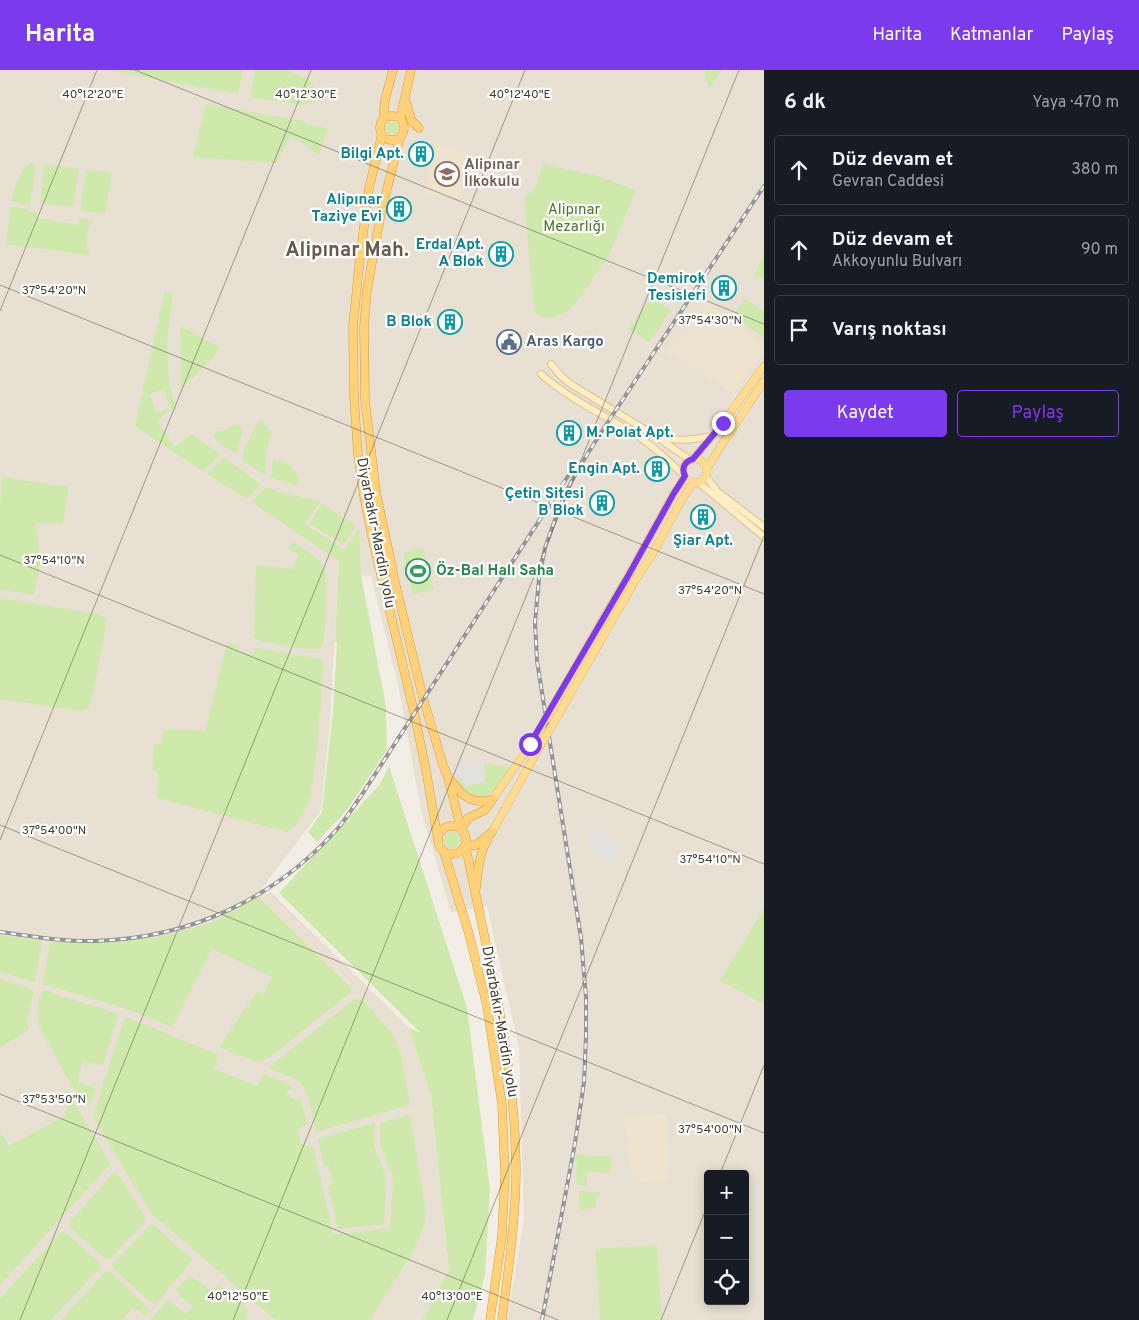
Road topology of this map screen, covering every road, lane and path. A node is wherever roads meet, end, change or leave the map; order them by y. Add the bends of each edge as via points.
1 (393, 70) edge
2 (411, 70) edge
3 (405, 98) junction
4 (400, 119) junction
5 (383, 120) junction
6 (420, 128) dead end
7 (382, 134) junction
8 (400, 137) junction
9 (551, 364) dead end
10 (764, 366) edge
11 (541, 374) dead end
12 (764, 382) edge
13 (712, 436) junction
14 (657, 437) junction
15 (692, 459) junction
16 (706, 473) junction
17 (684, 476) junction
18 (696, 482) junction
19 (764, 527) edge
20 (764, 538) edge
21 (628, 576) junction
22 (635, 581) junction
23 (448, 776) junction
24 (492, 800) junction
25 (461, 829) junction
26 (492, 832) junction
27 (438, 840) junction
28 (465, 846) junction
29 (444, 852) junction
30 (476, 895) junction
31 (490, 1320) edge
32 (502, 1320) edge

1 - 5 highway
2 - 3 highway
3 - 4 highway
3 - 6 highway via 412,120
4 - 5 highway via 391,116
4 - 8 highway via 404,130
5 - 7 highway
7 - 8 highway via 390,140
7 - 27 highway, Diyarbakır-Mardin yolu via 369,188 353,326 358,454 372,537 414,712
8 - 23 highway, Diyarbakır-Mardin yolu via 381,213 367,290 365,400 376,492 395,582 423,698
9 - 14 main road via 569,383
10 - 13 main road
11 - 17 main road via 640,438
12 - 16 main road
13 - 14 main road via 679,441
13 - 15 main road
14 - 15 main road
15 - 16 main road via 701,460 706,466
15 - 17 main road via 683,468
16 - 18 main road
16 - 19 main road via 718,492
17 - 18 main road
17 - 21 main road
18 - 20 main road
18 - 22 main road via 680,503
21 - 22 main road
21 - 24 main road, bridge via 530,744
22 - 26 main road, bridge
23 - 24 highway via 461,794 472,800
23 - 25 highway, Diyarbakır-Mardin yolu
24 - 25 highway via 485,810 468,818
25 - 27 highway via 448,826 441,831
25 - 28 highway via 466,837
26 - 28 highway via 476,845
26 - 30 highway via 484,844
27 - 29 highway
28 - 29 highway via 458,853
28 - 30 highway, Diyarbakır-Mardin yolu
29 - 31 highway, Diyarbakır-Mardin yolu via 487,1006 502,1104 505,1175 502,1236
30 - 32 highway, Diyarbakır-Mardin yolu via 507,1052 513,1101 516,1168

